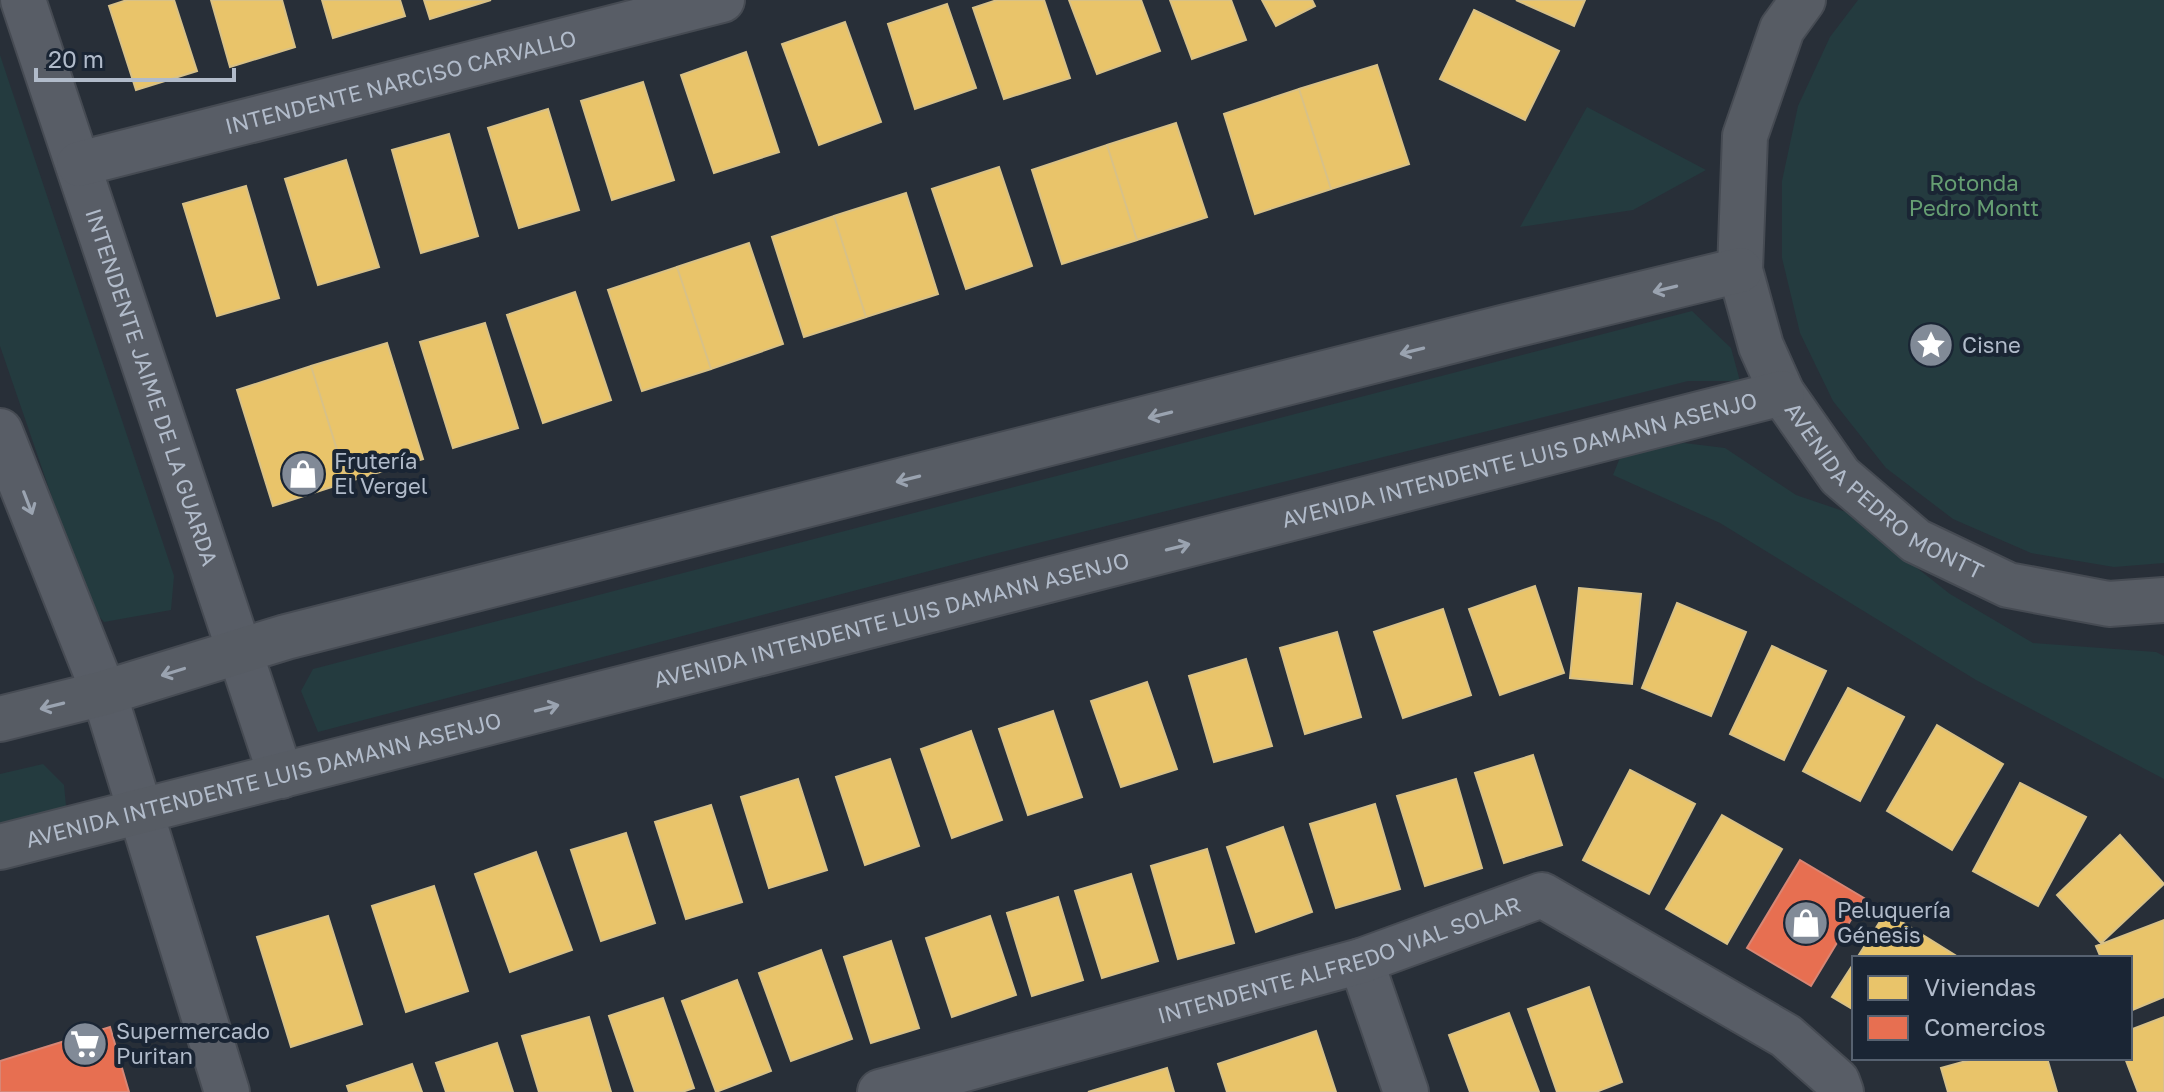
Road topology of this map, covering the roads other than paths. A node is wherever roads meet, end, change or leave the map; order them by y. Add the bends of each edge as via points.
1 (23, 0) edge
2 (722, 0) edge
3 (1803, 0) edge
4 (79, 164) junction
5 (1740, 270) junction
6 (1782, 393) junction
7 (0, 431) edge
8 (2164, 600) edge
9 (242, 651) junction
10 (104, 693) junction
11 (0, 719) edge
12 (281, 776) junction
13 (141, 810) junction
14 (0, 847) edge
15 (1361, 961) junction
16 (956, 1082) edge
17 (227, 1092) edge
18 (880, 1092) edge
19 (1406, 1092) edge
20 (1841, 1092) edge

1 - 4 street, INTENDENTE JAIME DE LA GUARDA
2 - 4 street, INTENDENTE NARCISO CARVALLO
3 - 5 main road, AVENIDA PEDRO MONTT via 1782,29 1745,136
4 - 9 street, INTENDENTE JAIME DE LA GUARDA
5 - 6 main road, AVENIDA PEDRO MONTT via 1761,346
5 -> 9 main road
6 - 8 main road, AVENIDA PEDRO MONTT via 1840,476 1916,541 2008,585 2109,604
12 -> 6 main road, AVENIDA INTENDENTE LUIS DAMANN ASENJO
7 -> 10 street
9 -> 10 main road
9 - 12 street, INTENDENTE JAIME DE LA GUARDA
10 -> 11 main road
10 - 13 street
12 - 13 main road, AVENIDA INTENDENTE LUIS DAMANN ASENJO
13 - 14 main road, AVENIDA INTENDENTE LUIS DAMANN ASENJO
13 - 17 street
15 - 16 street, INTENDENTE ALFREDO VIAL SOLAR
15 - 19 street
15 - 20 street, INTENDENTE ALFREDO VIAL SOLAR via 1542,895 1786,1036 1837,1081
16 - 18 street, INTENDENTE ALFREDO VIAL SOLAR

